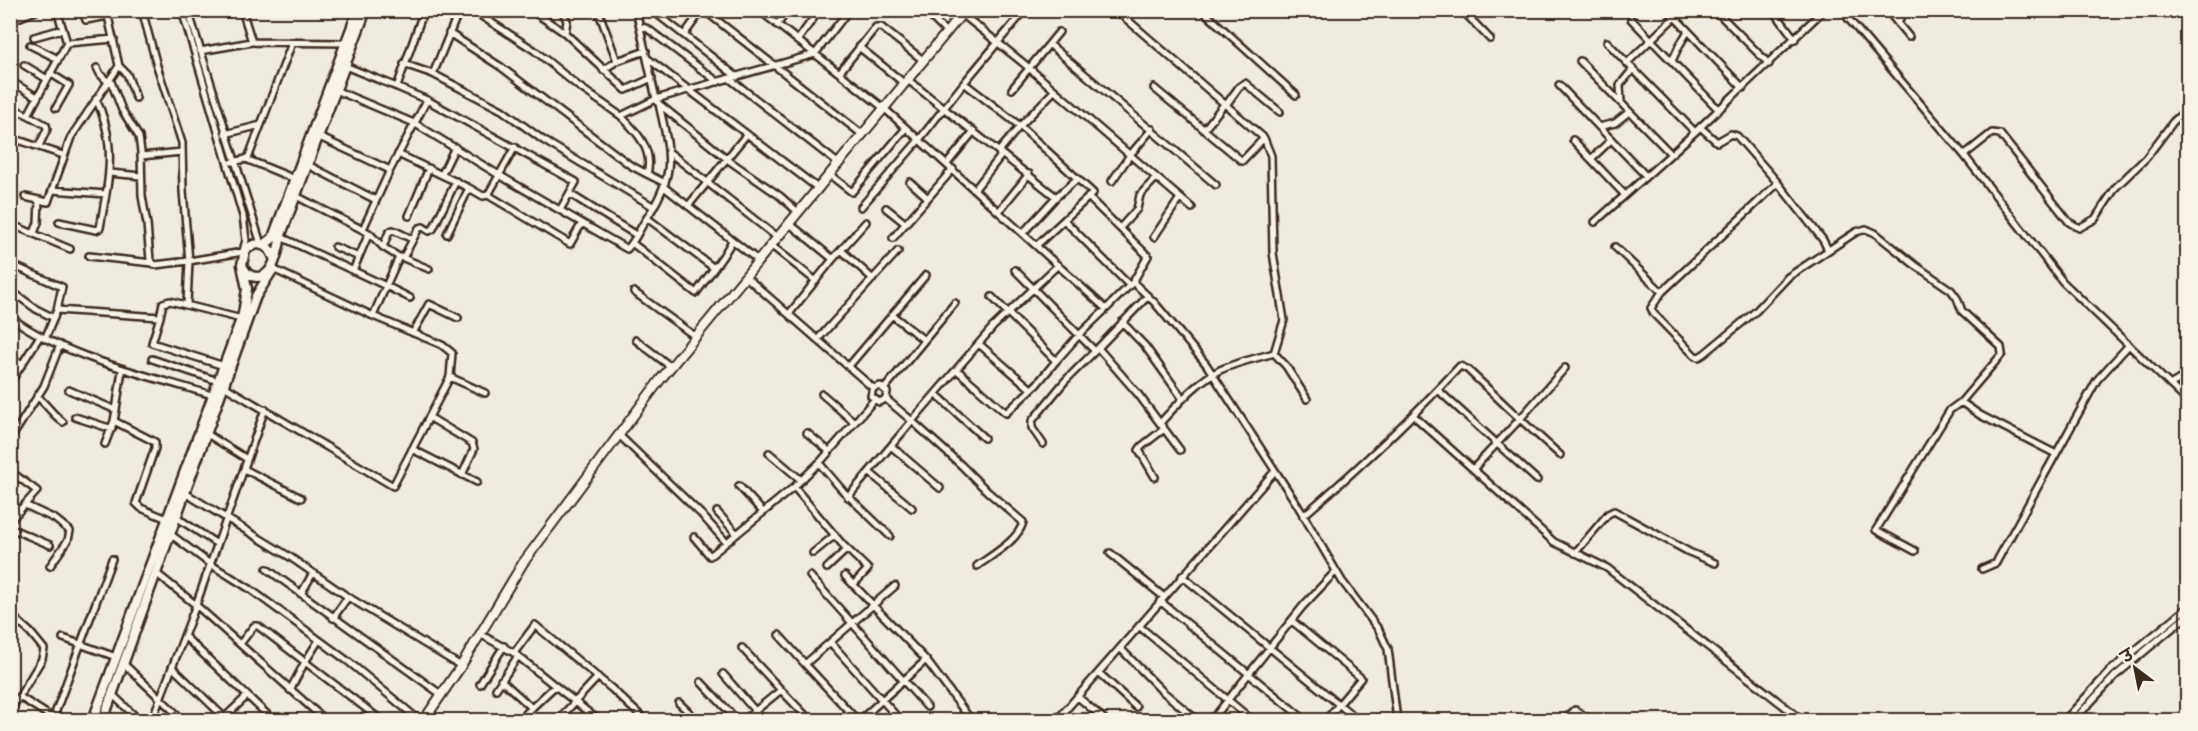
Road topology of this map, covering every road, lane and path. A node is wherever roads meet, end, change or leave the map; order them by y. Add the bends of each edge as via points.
1 (38, 10) edge
2 (57, 10) edge
3 (81, 10) edge
4 (126, 10) edge
5 (142, 10) edge
6 (182, 10) edge
7 (188, 10) edge
8 (242, 10) edge
9 (358, 10) edge
10 (366, 10) edge
11 (424, 10) edge
12 (472, 10) edge
13 (531, 10) edge
14 (562, 10) edge
15 (598, 10) edge
16 (636, 10) edge
17 (652, 10) edge
18 (703, 10) edge
19 (759, 10) edge
20 (788, 10) edge
21 (809, 10) edge
22 (849, 10) edge
23 (924, 10) edge
24 (1025, 10) edge
25 (1116, 10) edge
26 (1202, 10) edge
27 (1462, 10) edge
28 (1668, 10) edge
29 (1682, 10) edge
30 (1715, 10) edge
31 (1773, 10) edge
32 (1841, 10) edge
33 (1887, 10) edge
34 (1903, 10) edge
35 (456, 11) edge
36 (1823, 11) edge
37 (964, 12) edge
38 (817, 13) edge
39 (108, 16) junction
40 (1674, 17) junction
41 (1631, 19) dead end
42 (10, 21) edge
43 (1898, 24) junction
44 (777, 25) junction
45 (640, 26) junction
46 (63, 29) junction
47 (1688, 31) junction
48 (1059, 32) dead end
49 (449, 33) junction
50 (565, 33) junction
51 (947, 33) junction
52 (684, 35) junction
53 (34, 37) dead end
54 (1909, 37) dead end
55 (114, 39) junction
56 (1490, 39) dead end
57 (1795, 39) junction
58 (797, 40) junction
59 (1651, 40) junction
60 (252, 42) junction
61 (999, 42) junction
62 (1607, 42) dead end
63 (67, 43) junction
64 (292, 43) junction
65 (346, 43) junction
66 (1049, 44) junction
67 (30, 45) dead end
68 (859, 47) junction
69 (200, 51) junction
70 (646, 54) junction
71 (815, 54) junction
72 (58, 59) junction
73 (617, 61) junction
74 (924, 61) junction
75 (1580, 61) dead end
76 (1672, 61) junction
77 (1627, 63) junction
78 (404, 64) junction
79 (1769, 64) junction
80 (24, 65) dead end
81 (118, 66) junction
82 (345, 66) junction
83 (774, 66) junction
84 (98, 68) dead end
85 (1029, 68) junction
86 (1633, 69) junction
87 (603, 70) junction
88 (839, 73) junction
89 (433, 74) junction
90 (49, 76) junction
91 (737, 77) junction
92 (652, 78) junction
93 (730, 79) junction
94 (109, 81) junction
95 (12, 82) edge
96 (718, 82) junction
97 (907, 82) junction
98 (964, 83) junction
99 (1558, 85) dead end
100 (397, 87) junction
101 (1154, 88) dead end
102 (1743, 88) junction
103 (1012, 89) dead end
104 (335, 90) junction
105 (689, 90) junction
106 (1054, 91) junction
107 (1296, 95) dead end
108 (37, 97) junction
109 (136, 98) dead end
110 (96, 99) junction
111 (427, 100) junction
112 (657, 102) junction
113 (1225, 104) junction
114 (1622, 104) junction
115 (10, 107) edge
116 (56, 108) dead end
117 (2187, 108) edge
118 (885, 109) junction
119 (943, 109) junction
120 (1719, 110) junction
121 (1280, 112) dead end
122 (1629, 112) junction
123 (28, 115) junction
124 (621, 116) junction
125 (414, 123) junction
126 (261, 125) junction
127 (1020, 126) junction
128 (1599, 127) junction
129 (1700, 127) junction
130 (906, 128) junction
131 (1152, 129) junction
132 (1204, 130) junction
133 (974, 131) junction
134 (1695, 132) junction
135 (225, 134) junction
136 (747, 134) junction
137 (315, 135) junction
138 (863, 135) junction
139 (1264, 138) junction
140 (919, 140) junction
141 (1573, 140) dead end
142 (1611, 140) junction
143 (10, 141) edge
144 (39, 146) junction
145 (455, 147) junction
146 (515, 147) junction
147 (999, 151) junction
148 (182, 152) junction
149 (670, 153) junction
150 (398, 154) junction
151 (1671, 154) junction
152 (63, 155) junction
153 (1130, 155) junction
154 (141, 156) junction
155 (1964, 156) junction
156 (246, 159) junction
157 (727, 159) junction
158 (1591, 159) junction
159 (231, 162) junction
160 (839, 164) junction
161 (947, 164) junction
162 (308, 165) junction
163 (429, 168) junction
164 (390, 170) junction
165 (953, 170) junction
166 (110, 173) junction
167 (442, 174) junction
168 (647, 174) junction
169 (1029, 174) junction
170 (499, 175) junction
171 (830, 175) junction
172 (141, 176) junction
173 (1646, 176) junction
174 (1156, 178) junction
175 (295, 179) junction
176 (1077, 179) junction
177 (456, 181) junction
178 (1112, 181) dead end
179 (910, 182) dead end
180 (707, 183) junction
181 (1778, 183) junction
182 (664, 185) junction
183 (1216, 185) dead end
184 (469, 188) junction
185 (819, 189) junction
186 (975, 189) junction
187 (52, 190) junction
188 (106, 194) junction
189 (570, 194) junction
190 (1624, 194) junction
191 (488, 195) junction
192 (296, 196) junction
193 (25, 197) dead end
194 (1056, 197) junction
195 (1088, 197) junction
196 (928, 198) junction
197 (1180, 198) junction
198 (39, 200) junction
199 (376, 200) junction
200 (688, 206) junction
201 (654, 207) junction
202 (861, 207) dead end
203 (886, 208) dead end
204 (1192, 208) dead end
205 (560, 210) junction
206 (999, 211) junction
207 (799, 213) junction
208 (409, 216) dead end
209 (647, 218) junction
210 (1064, 220) junction
211 (59, 222) dead end
212 (867, 222) dead end
213 (1595, 222) dead end
214 (582, 223) junction
215 (790, 224) junction
216 (906, 224) junction
217 (13, 225) edge
218 (1120, 228) junction
219 (363, 229) junction
220 (34, 233) junction
221 (369, 233) junction
222 (1023, 233) junction
223 (447, 234) dead end
224 (636, 235) junction
225 (280, 237) junction
226 (1154, 237) dead end
227 (778, 238) junction
228 (893, 238) dead end
229 (412, 239) junction
230 (732, 241) junction
231 (632, 243) junction
232 (10, 244) edge
233 (262, 245) junction
234 (1037, 245) junction
235 (335, 246) dead end
236 (772, 246) junction
237 (383, 247) junction
238 (1615, 247) dead end
239 (70, 249) dead end
240 (841, 250) junction
241 (898, 250) dead end
242 (1828, 250) junction
243 (243, 254) junction
244 (89, 256) dead end
245 (359, 257) junction
246 (401, 257) junction
247 (274, 258) junction
248 (833, 260) junction
249 (189, 261) junction
250 (759, 261) junction
251 (152, 263) junction
252 (10, 264) edge
253 (242, 265) junction
254 (1058, 265) junction
255 (714, 268) junction
256 (273, 269) junction
257 (429, 269) dead end
258 (1015, 270) dead end
259 (353, 271) junction
260 (926, 275) dead end
261 (746, 277) junction
262 (873, 279) junction
263 (816, 281) junction
264 (1132, 284) junction
265 (386, 286) junction
266 (1034, 288) junction
267 (10, 290) edge
268 (634, 292) dead end
269 (1662, 292) junction
270 (1148, 296) junction
271 (992, 297) dead end
272 (410, 298) dead end
273 (955, 303) dead end
274 (187, 304) junction
275 (1106, 309) junction
276 (57, 310) junction
277 (1007, 313) junction
278 (789, 314) junction
279 (892, 315) junction
280 (373, 316) junction
281 (10, 317) edge
282 (160, 317) junction
283 (54, 318) junction
284 (458, 318) dead end
285 (242, 319) junction
286 (1122, 322) junction
287 (413, 333) junction
288 (1079, 335) junction
289 (42, 337) junction
290 (696, 337) junction
291 (818, 339) junction
292 (636, 340) dead end
293 (924, 340) junction
294 (979, 344) junction
295 (60, 345) junction
296 (2128, 345) junction
297 (1096, 349) junction
298 (1274, 353) junction
299 (10, 358) edge
300 (152, 359) dead end
301 (1056, 361) junction
302 (23, 364) junction
303 (224, 366) junction
304 (849, 366) junction
305 (671, 367) junction
306 (1565, 368) dead end
307 (122, 370) junction
308 (957, 370) junction
309 (1212, 374) junction
310 (2187, 374) edge
311 (450, 377) junction
312 (10, 383) edge
313 (221, 383) junction
314 (2170, 385) junction
315 (873, 388) junction
316 (885, 388) junction
317 (1032, 389) junction
318 (69, 390) dead end
319 (1438, 390) junction
320 (485, 393) dead end
321 (822, 394) dead end
322 (936, 394) junction
323 (37, 396) junction
324 (216, 397) junction
325 (886, 399) junction
326 (1183, 399) junction
327 (1307, 399) dead end
328 (874, 400) junction
329 (1961, 402) junction
330 (2187, 402) edge
331 (116, 410) junction
332 (265, 410) junction
333 (1414, 416) junction
334 (75, 417) dead end
335 (429, 417) junction
336 (1520, 419) junction
337 (912, 421) junction
338 (63, 422) dead end
339 (114, 422) junction
340 (854, 422) junction
341 (1160, 423) junction
342 (112, 429) junction
343 (1164, 429) junction
344 (807, 433) dead end
345 (207, 434) junction
346 (619, 435) junction
347 (984, 438) dead end
348 (10, 440) edge
349 (105, 444) dead end
350 (1043, 444) dead end
351 (1496, 444) junction
352 (891, 446) junction
353 (412, 449) junction
354 (1180, 450) dead end
355 (829, 451) junction
356 (769, 453) dead end
357 (2056, 454) junction
358 (1560, 455) dead end
359 (247, 459) junction
360 (819, 463) junction
361 (244, 469) junction
362 (1473, 469) junction
363 (10, 471) edge
364 (1275, 471) junction
365 (870, 472) junction
366 (462, 475) junction
367 (1155, 477) dead end
368 (801, 480) junction
369 (1537, 480) dead end
370 (477, 482) dead end
371 (739, 486) dead end
372 (794, 487) junction
373 (940, 488) dead end
374 (185, 493) junction
375 (848, 497) junction
376 (301, 498) dead end
377 (10, 504) edge
378 (22, 508) junction
379 (912, 508) dead end
380 (717, 512) dead end
381 (763, 512) junction
382 (1303, 516) junction
383 (226, 517) junction
384 (172, 518) junction
385 (10, 521) edge
386 (10, 528) edge
387 (167, 532) junction
388 (737, 534) junction
389 (835, 535) junction
390 (890, 536) dead end
391 (694, 537) dead end
392 (726, 542) junction
393 (217, 544) junction
394 (50, 545) dead end
395 (848, 549) junction
396 (1915, 551) dead end
397 (813, 553) dead end
398 (1110, 553) dead end
399 (1575, 553) junction
400 (112, 559) dead end
401 (1715, 563) dead end
402 (210, 564) junction
403 (50, 566) dead end
404 (977, 566) dead end
405 (827, 568) dead end
406 (267, 569) dead end
407 (1982, 569) dead end
408 (1336, 571) junction
409 (156, 573) junction
410 (313, 573) junction
411 (810, 576) dead end
412 (845, 576) dead end
413 (1182, 576) junction
414 (853, 585) junction
415 (895, 586) dead end
416 (301, 594) junction
417 (348, 597) junction
418 (1162, 599) junction
419 (196, 605) junction
420 (873, 606) junction
421 (2187, 607) edge
422 (10, 614) edge
423 (2187, 615) edge
424 (333, 618) junction
425 (1292, 621) junction
426 (853, 623) junction
427 (1139, 626) junction
428 (480, 634) junction
429 (779, 635) dead end
430 (184, 636) junction
431 (63, 638) dead end
432 (319, 640) junction
433 (830, 642) junction
434 (240, 644) junction
435 (80, 645) junction
436 (504, 646) junction
437 (742, 648) dead end
438 (1120, 648) junction
439 (1270, 648) junction
440 (516, 655) junction
441 (120, 660) junction
442 (926, 660) junction
443 (305, 662) junction
444 (805, 664) junction
445 (461, 666) junction
446 (172, 667) junction
447 (1099, 673) junction
448 (723, 674) dead end
449 (1250, 675) junction
450 (598, 677) junction
451 (501, 680) junction
452 (904, 680) junction
453 (701, 682) dead end
454 (480, 684) dead end
455 (555, 686) junction
456 (496, 689) dead end
457 (291, 690) junction
458 (781, 690) junction
459 (112, 694) junction
460 (442, 695) junction
461 (247, 696) junction
462 (20, 697) junction
463 (1078, 697) junction
464 (160, 698) junction
465 (883, 700) junction
466 (1229, 700) junction
467 (575, 702) junction
468 (680, 703) dead end
469 (1339, 705) junction
470 (1136, 706) dead end
471 (927, 707) dead end
472 (532, 708) junction
473 (10, 712) edge
474 (754, 712) junction
475 (55, 719) edge
476 (226, 719) edge
477 (93, 720) edge
478 (103, 720) edge
479 (139, 720) edge
480 (152, 720) edge
481 (183, 720) edge
482 (273, 720) edge
483 (325, 720) edge
484 (381, 720) edge
485 (423, 720) edge
486 (519, 720) edge
487 (558, 720) edge
488 (598, 720) edge
489 (645, 720) edge
490 (697, 720) edge
491 (737, 720) edge
492 (744, 720) edge
493 (763, 720) edge
494 (810, 720) edge
495 (858, 720) edge
496 (900, 720) edge
497 (971, 720) edge
498 (1059, 720) edge
499 (1105, 720) edge
500 (1197, 720) edge
501 (1212, 720) edge
502 (1252, 720) edge
503 (1305, 720) edge
504 (1326, 720) edge
505 (1358, 720) edge
506 (1397, 720) edge
507 (1564, 720) edge
508 (1591, 720) edge
509 (1800, 720) edge
510 (2065, 720) edge
511 (2074, 720) edge

1 - 42 street
2 - 46 street
3 - 39 street via 86,21
4 - 39 street
5 - 148 street via 179,130
6 - 159 street
7 - 69 street
8 - 60 street
9 - 65 main road
10 - 82 main road
11 - 78 street
12 - 124 street via 534,50
13 - 50 street
14 - 50 street via 567,21
15 - 73 street
16 - 45 street
17 - 52 street
18 - 52 street
18 - 83 street
19 - 44 street
20 - 44 street
21 - 38 street
22 - 71 street
23 - 51 street
24 - 61 street
25 - 113 street
26 - 107 street
27 - 56 street
28 - 40 street
29 - 40 street
30 - 79 street
31 - 57 street
32 - 155 street
33 - 43 street
34 - 43 street
35 - 49 street
36 - 57 street
37 - 51 street
37 - 61 street
38 - 58 street
39 - 55 street
40 - 47 street
40 - 59 street
41 - 59 street
43 - 54 street
44 - 58 street
45 - 70 street
45 - 96 street
46 - 53 street
46 - 63 street
47 - 76 street
47 - 102 street
48 - 66 street
49 - 89 street
49 - 168 street
50 - 87 street
51 - 74 street
52 - 91 street
55 - 63 street
55 - 81 street
57 - 79 street
58 - 71 street
59 - 76 street
59 - 77 street
60 - 64 street
60 - 69 street
61 - 85 street
61 - 98 street
62 - 77 street
63 - 72 street
64 - 65 street
64 - 126 street
65 - 137 main road
66 - 85 street
66 - 131 street
67 - 72 street
68 - 74 street via 873,28 879,27
68 - 88 street
68 - 97 street
69 - 135 street
70 - 73 street
70 - 92 street
70 - 105 street
71 - 83 street
71 - 88 street
72 - 90 street
73 - 87 street
74 - 97 street
75 - 114 street
76 - 120 street
77 - 86 street
78 - 89 street
78 - 100 street
79 - 102 street
80 - 90 street
81 - 94 street
81 - 109 street via 127,74
82 - 100 street
82 - 104 main road
83 - 91 street
83 - 138 street
84 - 94 street
85 - 103 street
85 - 106 street
86 - 114 street via 1620,85
86 - 134 street
87 - 92 street via 626,90
88 - 118 street
89 - 201 street via 501,110
90 - 108 street
90 - 116 street via 69,85
91 - 93 street
92 - 112 street
93 - 96 street
93 - 160 street
94 - 110 street
94 - 154 street via 134,126
95 - 108 street
96 - 105 street
97 - 118 street
97 - 119 street
98 - 119 street
98 - 127 street
99 - 128 street
100 - 111 street
101 - 132 street
102 - 120 street
104 - 125 street
104 - 137 main road
105 - 112 street
105 - 136 street
106 - 127 street
106 - 153 street
108 - 123 street
110 - 152 street
110 - 166 street via 109,139
111 - 125 street
111 - 146 street
112 - 124 street
112 - 149 street
112 - 157 street
113 - 121 street via 1245,83
113 - 132 street
113 - 139 street
114 - 122 street
115 - 123 street
117 - 155 street via 2116,187 2095,219 2079,228 2069,222 2000,134 1992,133
118 - 130 street
118 - 138 street
119 - 133 street
119 - 140 street
120 - 129 street
122 - 128 street via 1615,123
122 - 151 street
123 - 144 street via 46,125
124 - 168 street via 648,153
125 - 145 street
125 - 150 street
126 - 135 street
126 - 156 street
127 - 147 street
127 - 176 street
128 - 142 street
129 - 134 street
129 - 181 street via 1717,142 1734,134
130 - 140 street
130 - 171 street via 852,192
131 - 153 street
131 - 183 street
132 - 139 street via 1242,160
133 - 147 street
133 - 161 street
134 - 151 street
135 - 159 street
136 - 157 street
136 - 185 street
137 - 162 main road
137 - 164 street
137 - 175 main road
138 - 160 street
139 - 298 street via 1271,156 1273,253 1284,314
140 - 161 street
140 - 202 street
141 - 158 street
142 - 158 street
142 - 173 street
143 - 144 street
144 - 152 street
145 - 167 street
145 - 170 street
146 - 170 street
146 - 189 street via 576,182
147 - 169 street
147 - 186 street via 1000,157
148 - 154 street
148 - 249 street
149 - 180 street
149 - 182 street
150 - 163 street
150 - 164 street
151 - 173 street
152 - 187 street
153 - 174 street
153 - 178 street
154 - 172 street
155 - 296 street via 2056,274
156 - 159 street
156 - 175 street
157 - 180 street
157 - 207 street
158 - 190 street
159 - 233 street
159 - 243 street via 245,224
160 - 171 street
161 - 165 street
162 - 192 main road
162 - 199 street
163 - 167 street
163 - 208 street
164 - 199 street
165 - 186 street
165 - 196 street
166 - 172 street
166 - 188 street
167 - 177 street
168 - 182 street
169 - 194 street
169 - 206 street
170 - 191 street
170 - 205 street
171 - 185 street
172 - 251 street
173 - 190 street
174 - 197 street
174 - 218 street via 1140,195 1138,207
175 - 233 main road via 273,237
176 - 194 street
176 - 195 street via 1092,193
177 - 184 street
177 - 229 street via 433,229 421,227
179 - 196 street
180 - 200 street
180 - 227 street
181 - 242 street
181 - 269 street
182 - 200 street
182 - 201 street
184 - 191 street
184 - 223 street
185 - 207 street
186 - 206 street
187 - 188 street
187 - 198 street via 48,202
188 - 211 street via 100,228
189 - 205 street
189 - 224 street
190 - 213 street
191 - 214 street via 570,244
192 - 219 street
192 - 225 main road
193 - 198 street
194 - 222 street
195 - 210 street
195 - 218 street
196 - 216 street
197 - 204 street
197 - 226 street
198 - 220 street
199 - 219 street
200 - 230 street
201 - 209 street
203 - 216 street
205 - 214 street
206 - 222 street
207 - 215 street
209 - 224 street
209 - 255 street
210 - 234 street
210 - 264 street
212 - 240 street
214 - 231 street via 622,248 627,249
215 - 227 street
215 - 248 street
216 - 228 street
217 - 220 street
217 - 232 street
218 - 264 street via 1149,256
219 - 221 street
220 - 239 street
221 - 237 street
221 - 245 street
222 - 234 street
224 - 231 street
225 - 247 main road
225 - 259 street
227 - 236 street
229 - 237 street via 393,230
229 - 246 street
230 - 250 street
230 - 255 street
231 - 255 street via 696,292
233 - 243 main road via 248,247
233 - 247 main road
234 - 254 street
235 - 245 street
236 - 250 street
236 - 263 street
237 - 246 street
238 - 269 street
240 - 248 street
240 - 262 street
241 - 262 street
242 - 269 street via 1788,277 1756,311 1699,357 1652,311 1652,304
242 - 329 street via 1861,229 1870,230 1955,294 1962,311 2002,350
243 - 249 street
243 - 253 main road
244 - 251 street
245 - 259 street
246 - 257 street
246 - 265 street
247 - 256 main road
248 - 263 street
249 - 251 street
249 - 274 street
250 - 261 street
252 - 276 street via 62,287
253 - 256 main road via 258,277
253 - 285 main road via 247,301
254 - 266 street
254 - 275 street
256 - 280 street
256 - 313 main road via 256,296
258 - 266 street
259 - 265 street
260 - 279 street
261 - 278 street
261 - 290 street
262 - 291 street
263 - 278 street
264 - 270 street
264 - 275 street
265 - 272 street
265 - 280 street
266 - 277 street
266 - 288 street
267 - 283 street
268 - 290 street
270 - 286 street
270 - 309 street
271 - 277 street
273 - 293 street
274 - 282 street via 166,301
274 - 285 street
275 - 288 street
276 - 282 street
276 - 283 street
277 - 294 street
277 - 301 street
278 - 291 street
279 - 293 street
279 - 304 street
280 - 287 street
281 - 289 street
282 - 303 street via 152,343
283 - 289 street
284 - 287 street via 429,304
285 - 303 main road
286 - 297 street
286 - 326 street via 1145,346
287 - 311 street via 452,353
288 - 297 street
288 - 301 street
289 - 295 street
289 - 302 street
290 - 305 street
291 - 304 street
292 - 305 street
293 - 316 street
294 - 308 street
294 - 317 street
295 - 307 street
295 - 323 street
296 - 314 street
296 - 357 street via 2097,380
297 - 341 street
297 - 350 street via 1032,421 1032,428
298 - 309 street
298 - 327 street
299 - 302 street
300 - 313 street
301 - 317 street
302 - 312 street
303 - 313 main road
304 - 315 street
305 - 346 street
306 - 336 street
307 - 324 street
307 - 331 street
308 - 317 street via 1006,413
308 - 322 street
309 - 326 street
309 - 364 street
310 - 314 street
311 - 320 street
311 - 335 street
313 - 324 main road
313 - 332 street
314 - 330 street
315 - 316 street
315 - 328 street
316 - 325 street
318 - 331 street
319 - 333 street
319 - 336 street via 1460,366
319 - 351 street
321 - 340 street
322 - 337 street
322 - 347 street
323 - 338 street
323 - 348 street
324 - 345 main road
324 - 384 main road
325 - 328 street
325 - 337 street
326 - 341 street
328 - 340 street
329 - 357 street
329 - 396 street via 1950,410 1876,530
331 - 339 street
332 - 353 street via 393,486
332 - 359 street
333 - 362 street
333 - 382 street
334 - 342 street
335 - 353 street
335 - 366 street via 472,443 474,449
336 - 351 street
336 - 358 street
337 - 352 street
337 - 404 street via 1023,522 1009,541
339 - 342 street
339 - 384 street via 155,442 136,503
340 - 355 street
341 - 343 street
342 - 349 street
343 - 354 street
343 - 367 street via 1139,450
344 - 355 street
345 - 359 street
345 - 374 main road
346 - 392 street
346 - 428 street via 523,563
351 - 362 street
351 - 369 street
352 - 365 street
352 - 373 street
353 - 366 street
355 - 360 street
356 - 368 street
357 - 407 street via 1996,563
359 - 361 street
360 - 368 street
360 - 375 street
361 - 376 street
361 - 383 street
362 - 399 street via 1554,542
363 - 378 street via 37,491
364 - 382 street
364 - 413 street
365 - 375 street
365 - 379 street
366 - 370 street
368 - 372 street
371 - 381 street
372 - 381 street
372 - 389 street
374 - 383 street
374 - 384 main road
375 - 390 street
377 - 378 street
378 - 385 street
378 - 403 street via 55,519 70,531
380 - 388 street
381 - 388 street
382 - 408 street
383 - 393 street
383 - 410 street
384 - 387 main road
384 - 393 street
386 - 394 street
387 - 402 street
387 - 409 main road
387 - 441 main road
388 - 392 street
389 - 395 street
389 - 397 street
391 - 392 street via 710,556
393 - 402 street
395 - 405 street
395 - 414 street via 868,569
398 - 418 street
399 - 401 street via 1614,511
399 - 509 street via 1607,568
400 - 435 street
402 - 419 street
402 - 432 street
406 - 416 street
408 - 425 street
408 - 506 street via 1379,630 1388,649
409 - 419 street
409 - 441 main road
410 - 416 street
410 - 417 street
411 - 426 street
412 - 414 street
413 - 418 street
413 - 439 street
414 - 420 street
415 - 420 street
416 - 424 street
417 - 424 street
417 - 445 street
418 - 427 street
418 - 449 street
419 - 430 street
419 - 434 street
420 - 426 street
420 - 442 street
421 - 510 street via 2110,671
422 - 462 street via 44,649
423 - 511 street via 2115,676
424 - 460 street
425 - 439 street
425 - 469 street via 1361,678
426 - 433 street
426 - 452 street
427 - 438 street
427 - 466 street
428 - 436 street
428 - 445 street
429 - 444 street
430 - 446 street
430 - 461 street
431 - 435 street
432 - 443 street
432 - 485 street
433 - 444 street
433 - 465 street
434 - 443 street via 256,625
434 - 457 street
435 - 441 street
435 - 475 street
436 - 440 street
436 - 454 street
437 - 458 street
438 - 447 street
438 - 500 street
439 - 449 street
439 - 469 street
440 - 450 street via 535,625
440 - 451 street
440 - 455 street
441 - 459 main road
441 - 464 street
441 - 477 main road
442 - 452 street
442 - 497 street
443 - 457 street
443 - 484 street
444 - 495 street
445 - 460 street
446 - 464 street
446 - 476 street
447 - 463 street
447 - 470 street
448 - 474 street
449 - 466 street
449 - 503 street
450 - 467 street
450 - 489 street
451 - 456 street
451 - 472 street
452 - 465 street
452 - 471 street
453 - 491 street
455 - 467 street
455 - 472 street
457 - 483 street
458 - 474 street
458 - 494 street
459 - 478 main road
459 - 479 street
460 - 485 street
461 - 476 street
461 - 482 street
462 - 473 street
462 - 475 street
463 - 498 street
463 - 499 street
464 - 480 street
464 - 481 street
465 - 495 street
465 - 496 street
466 - 501 street
466 - 502 street
467 - 487 street
467 - 488 street
468 - 490 street
469 - 504 street
469 - 505 street
472 - 486 street
474 - 492 street
474 - 493 street
507 - 508 street via 1575,710

